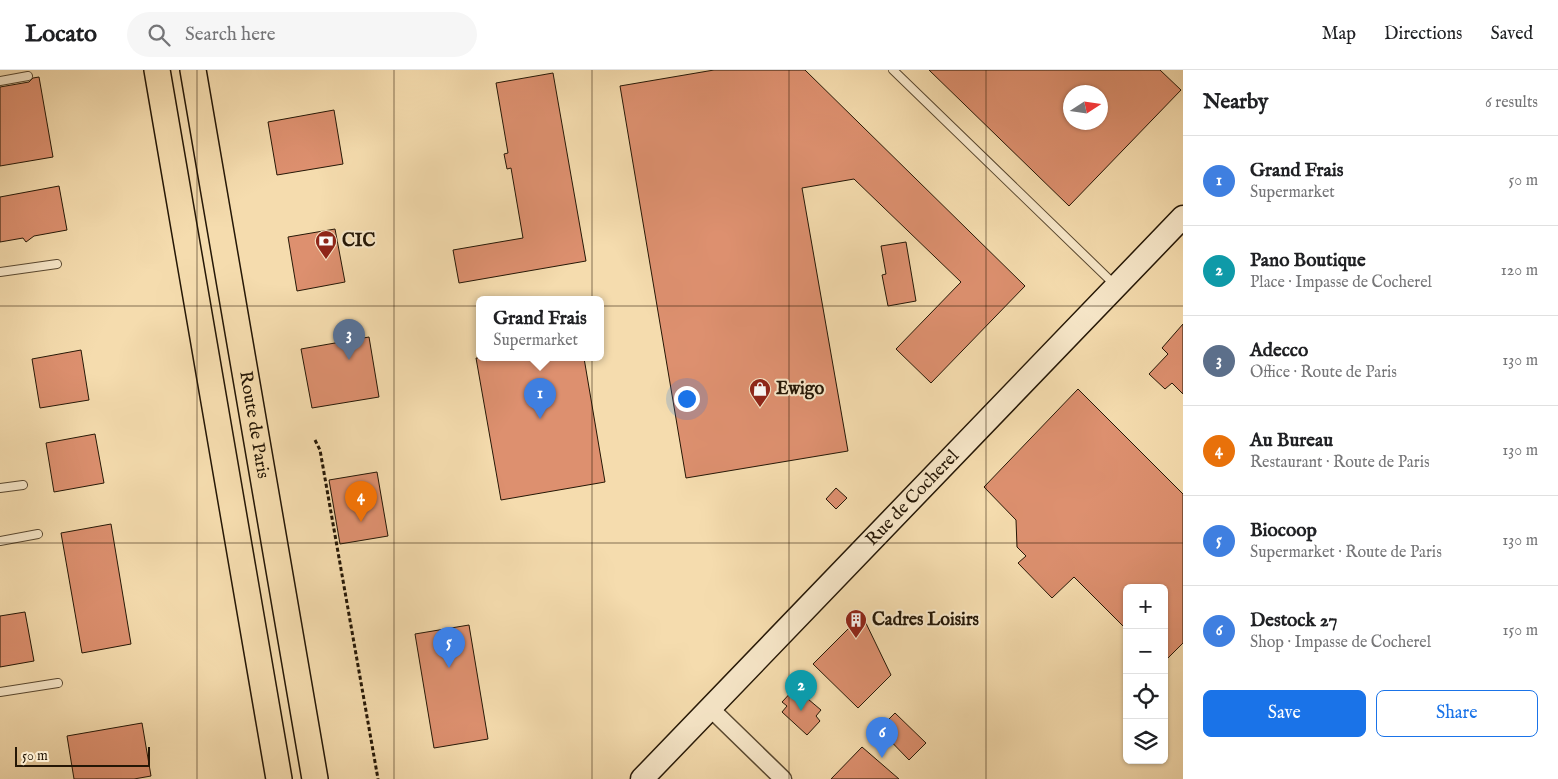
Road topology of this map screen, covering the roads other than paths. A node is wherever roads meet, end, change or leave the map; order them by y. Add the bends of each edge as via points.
1 (157, 70) edge
2 (192, 70) edge
3 (892, 70) edge
4 (28, 76) dead end
5 (0, 81) edge
6 (1183, 217) edge
7 (58, 264) dead end
8 (0, 272) edge
9 (1116, 287) junction
10 (23, 485) dead end
11 (0, 488) edge
12 (38, 534) dead end
13 (0, 541) edge
14 (58, 683) dead end
15 (0, 692) edge
16 (710, 708) junction
17 (278, 779) edge
18 (315, 779) edge
19 (642, 779) edge
20 (784, 779) edge

1 - 17 main road, Route de Paris
2 - 18 main road, Route de Paris
3 - 9 lane
4 - 5 lane
6 - 9 street, Rue de Cocherel
7 - 8 lane
9 - 16 street, Rue de Cocherel
10 - 11 lane
12 - 13 lane
14 - 15 lane
16 - 19 street, Rue de Cocherel
16 - 20 street

